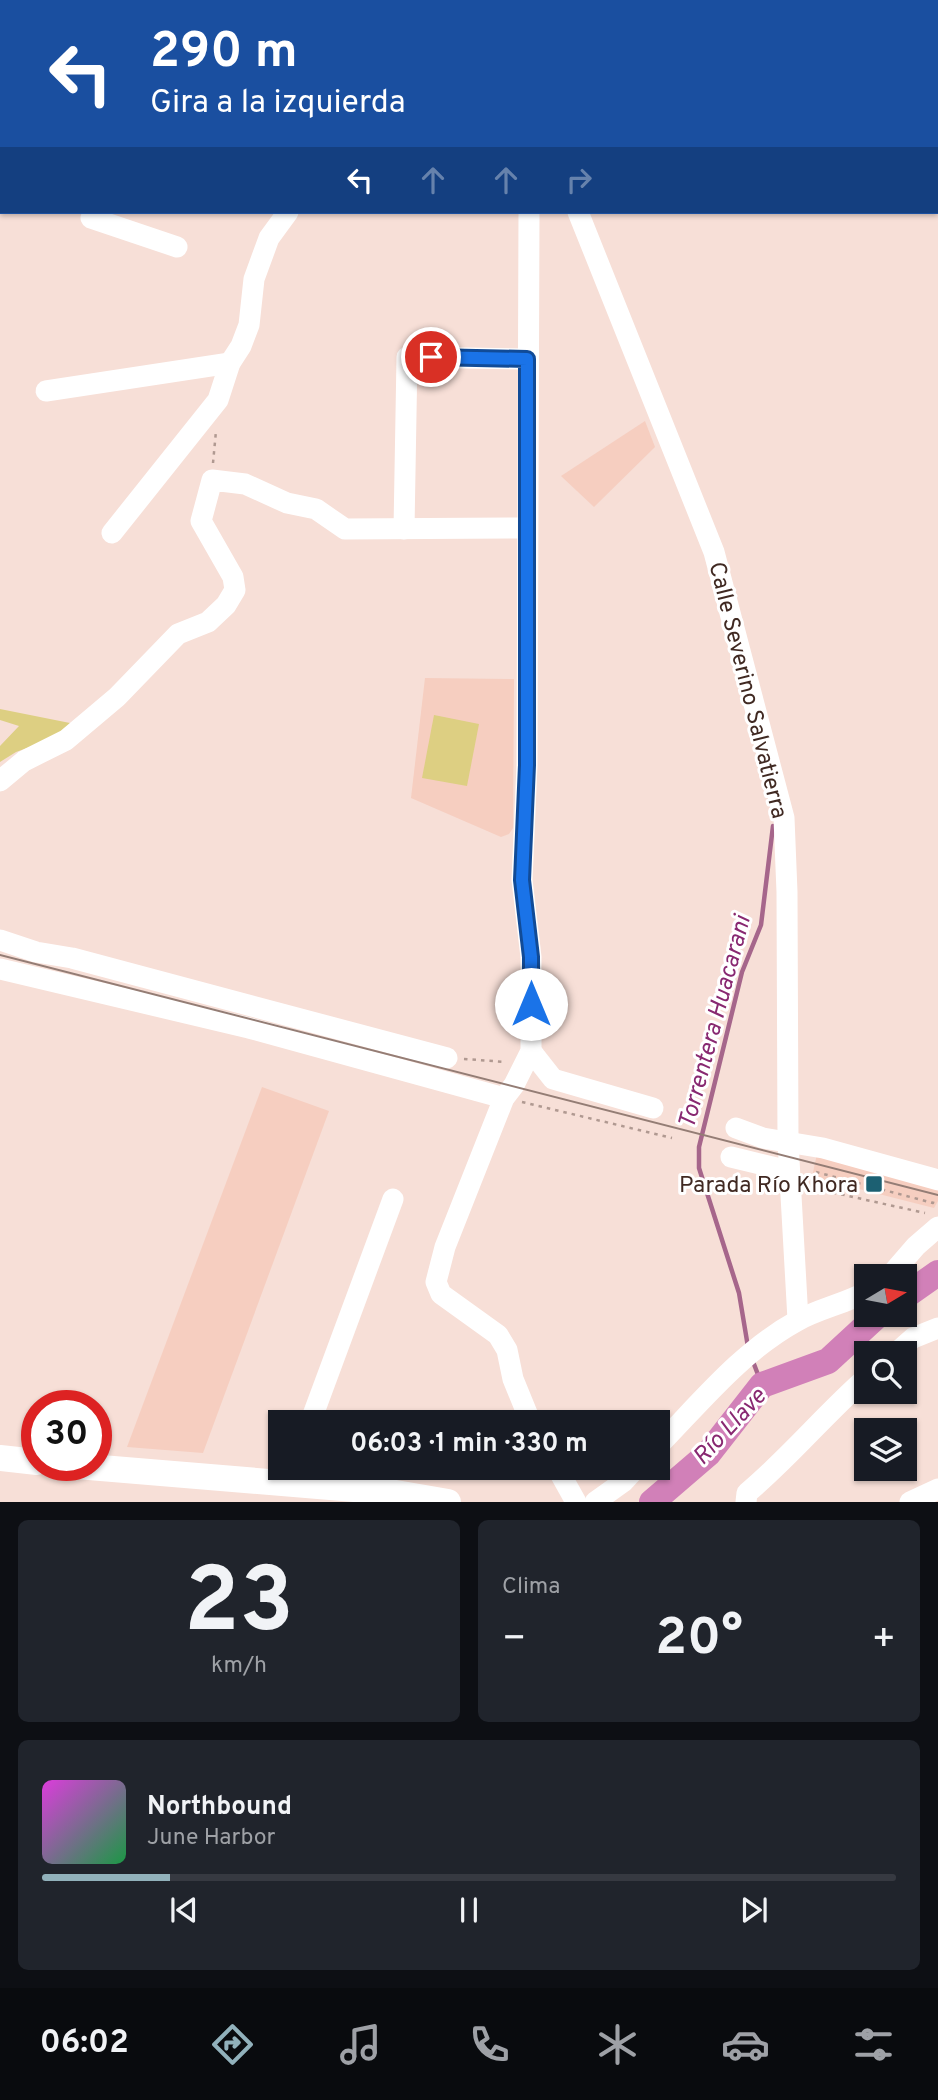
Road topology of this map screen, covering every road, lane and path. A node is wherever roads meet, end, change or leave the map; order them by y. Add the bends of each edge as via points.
1 (93, 214) edge
2 (287, 214) edge
3 (529, 214) edge
4 (579, 214) edge
5 (177, 247) dead end
6 (527, 359) junction
7 (230, 363) junction
8 (47, 391) dead end
9 (218, 400) junction
10 (212, 480) junction
11 (527, 528) junction
12 (404, 529) junction
13 (112, 533) dead end
14 (0, 782) edge
15 (0, 940) edge
16 (0, 969) edge
17 (531, 1051) junction
18 (447, 1058) joint
19 (504, 1098) junction
20 (653, 1108) dead end
21 (736, 1128) dead end
22 (672, 1138) dead end
23 (788, 1142) junction
24 (732, 1157) dead end
25 (816, 1172) dead end
26 (790, 1177) junction
27 (936, 1189) edge
28 (393, 1199) dead end
29 (931, 1220) edge
30 (900, 1264) edge
31 (854, 1297) edge
32 (798, 1320) junction
33 (938, 1328) edge
34 (910, 1341) edge
35 (854, 1388) edge
36 (315, 1410) edge
37 (526, 1410) edge
38 (670, 1434) edge
39 (0, 1458) edge
40 (21, 1460) edge
41 (112, 1467) edge
42 (268, 1475) edge
43 (315, 1480) edge
44 (564, 1480) edge
45 (625, 1480) edge
46 (938, 1489) edge
47 (448, 1502) edge
48 (576, 1502) edge
49 (595, 1502) edge
50 (746, 1502) edge
51 (910, 1502) edge

1 - 5 street via 91,218
2 - 7 street via 269,238 254,279 249,325
3 - 6 street
4 - 23 street, Calle Severino Salvatierra via 714,552 784,818
6 - 11 street
6 - 12 street via 407,357
7 - 8 street
7 - 9 street
9 - 10 path
9 - 13 street
10 - 12 street via 245,484 287,503 316,509 345,529
10 - 14 street via 201,521 233,577 235,590 226,605 208,622 177,634 117,697 66,740 24,761
11 - 12 street
11 - 17 street via 522,880 531,957
15 - 18 street
16 - 19 street via 249,1028
17 - 18 path via 511,1062
17 - 19 street
17 - 20 street via 553,1079
19 - 22 path
19 - 37 street via 445,1247 436,1282 441,1294 498,1335
21 - 23 street
23 - 26 street, Calle Severino Salvatierra
23 - 27 street via 823,1148
24 - 26 street
25 - 27 path via 933,1203
26 - 29 path
26 - 32 street, Calle Severino Salvatierra
28 - 36 street
29 - 30 street
31 - 32 street
32 - 38 street via 750,1353
33 - 34 street
35 - 50 street via 788,1458 747,1493
39 - 40 main road
41 - 42 main road
43 - 47 main road
44 - 48 street
45 - 49 street
46 - 51 street

